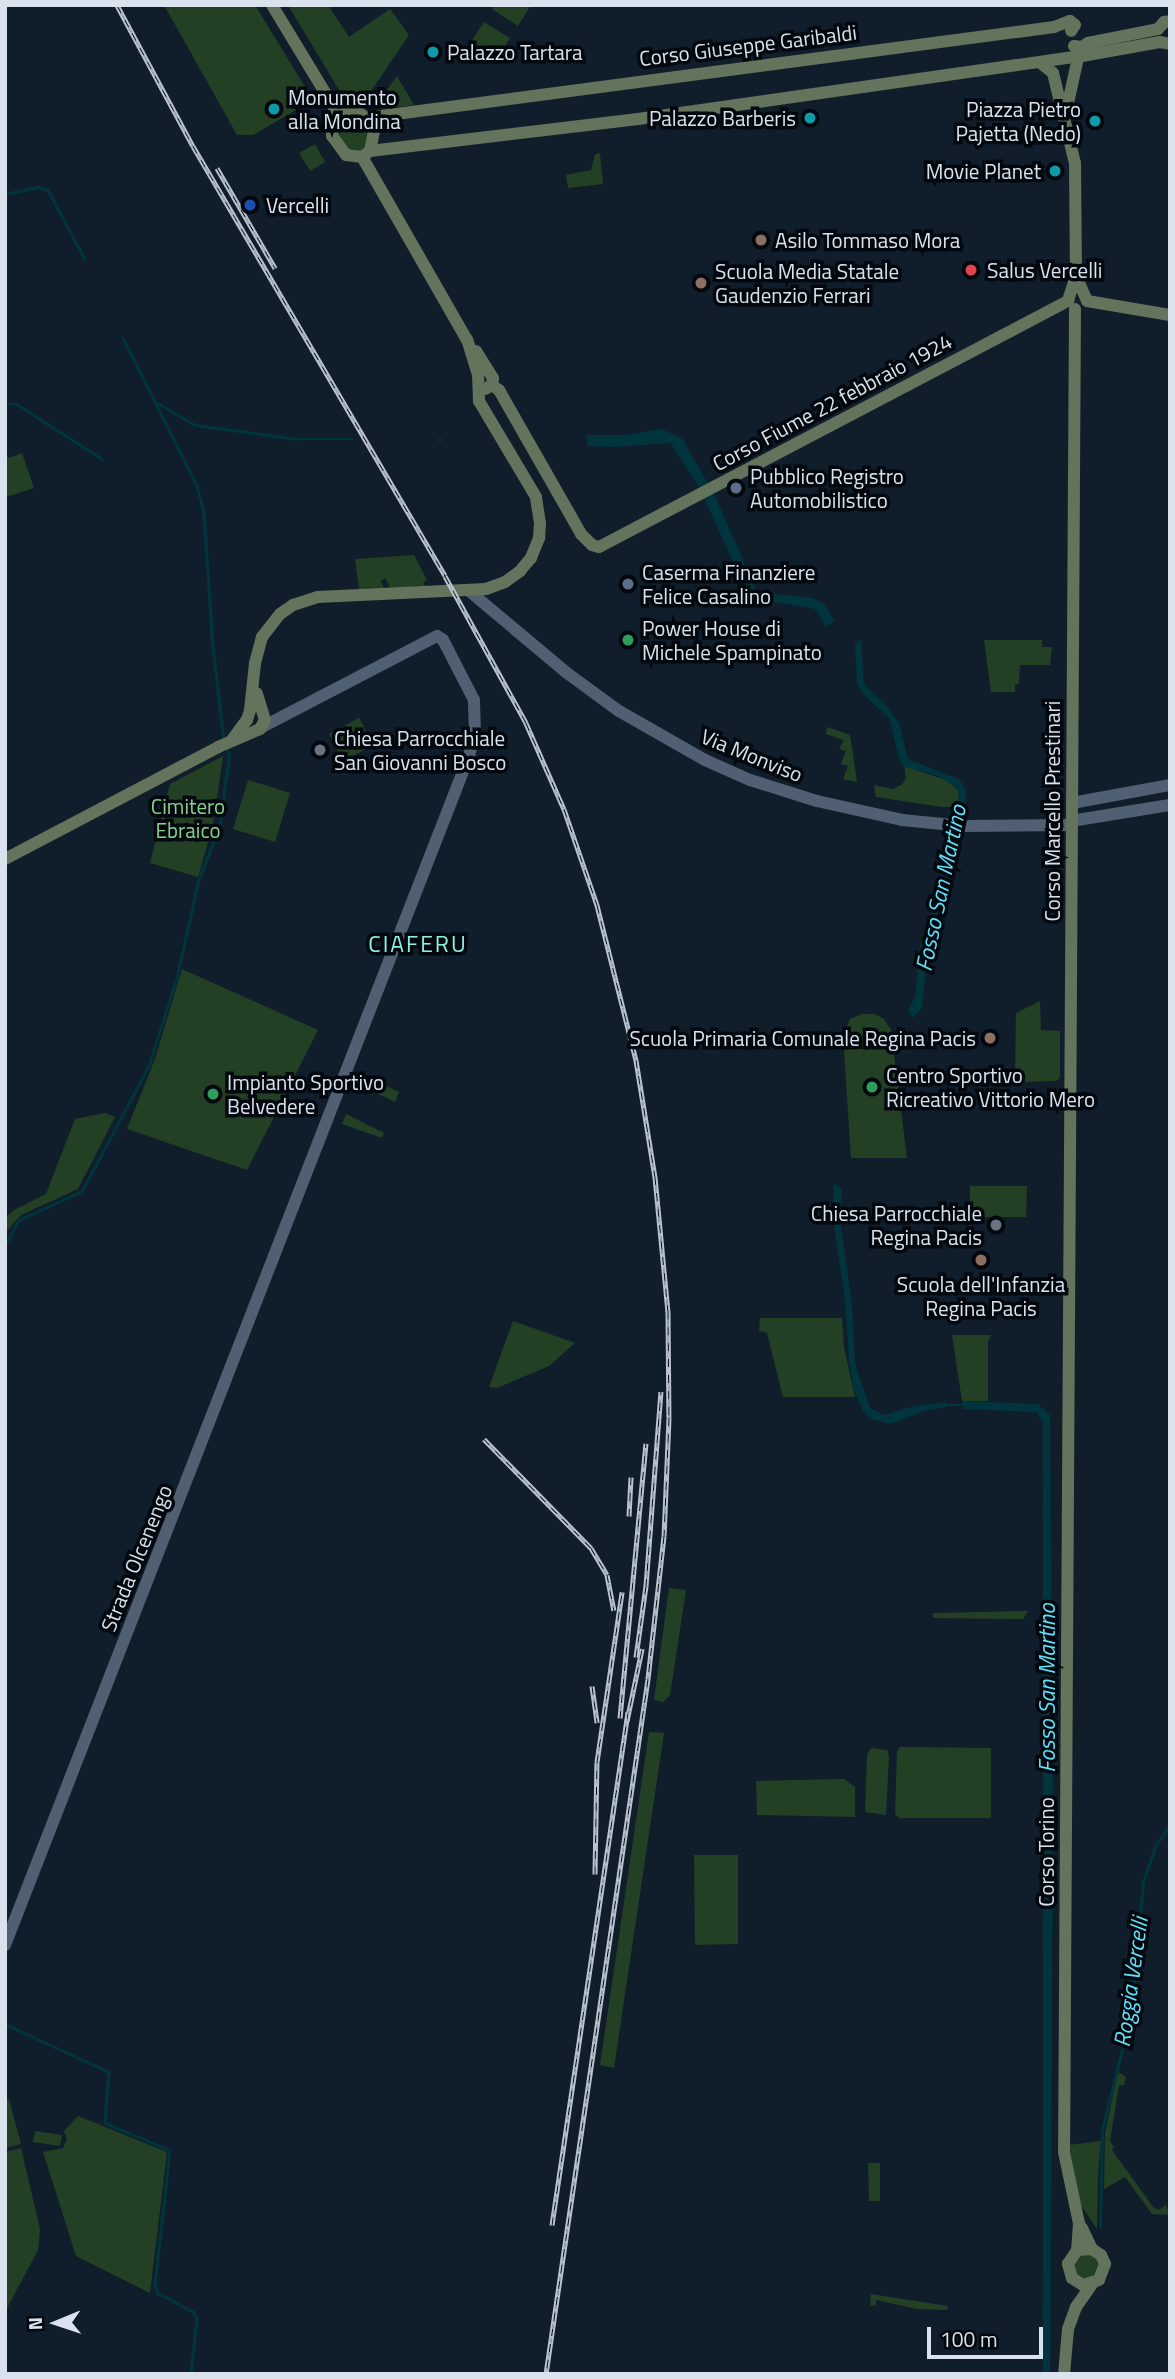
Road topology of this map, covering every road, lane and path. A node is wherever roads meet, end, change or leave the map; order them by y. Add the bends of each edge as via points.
1 (272, 5) edge
2 (1166, 29) edge
3 (1078, 53) junction
4 (1042, 64) junction
5 (338, 114) junction
6 (1066, 116) junction
7 (366, 118) junction
8 (366, 154) junction
9 (1077, 299) junction
10 (1170, 315) edge
11 (484, 381) junction
12 (468, 590) junction
13 (256, 720) junction
14 (1170, 785) edge
15 (1072, 803) junction
16 (1170, 805) edge
17 (1071, 823) junction
18 (7, 854) edge
19 (1067, 1313) joint
20 (5, 1944) edge
21 (1079, 2223) junction
22 (1092, 2249) junction
23 (1077, 2250) junction
24 (1074, 2281) junction
25 (1093, 2283) junction
26 (1076, 2307) junction
27 (1064, 2374) edge

1 - 5 main road
2 - 3 main road
3 - 4 main road
3 - 6 main road
3 - 7 main road, Corso Giuseppe Garibaldi via 1068,28
4 - 6 main road via 1052,73
4 - 8 main road
5 - 7 main road via 355,112
5 - 8 main road via 331,129 336,145 351,157
6 - 9 main road, Corso Marcello Prestinari via 1077,180
7 - 8 main road via 374,131
8 - 11 main road via 384,198 467,340
9 - 10 main road
9 - 11 main road, Corso Fiume 22 febbraio 1924 via 614,541 595,546 581,534 499,390
9 - 15 main road, Corso Marcello Prestinari
11 - 12 main road via 477,394 536,497 540,523 531,558 520,571 505,582
12 - 13 main road via 306,600 280,614 262,637 255,672
12 - 17 street, Via Monviso via 619,711 727,770 817,801 902,820 958,826
13 - 18 main road via 226,744
13 - 20 street, Strada Olcenengo via 285,715 437,636 474,700 475,738
14 - 15 street
15 - 17 main road, Corso Marcello Prestinari
16 - 17 street, Via Monviso
17 - 19 main road, Corso Marcello Prestinari
19 - 21 main road, Corso Torino via 1064,2152
21 - 22 main road, Corso Torino
21 - 23 main road, Corso Torino
22 - 23 main road
22 - 25 main road, Corso Torino via 1105,2264 1101,2278
23 - 24 main road, Corso Torino via 1068,2264
24 - 25 main road
24 - 26 main road, Corso Torino
25 - 26 main road, Corso Torino
26 - 27 main road, Corso Torino via 1066,2339

